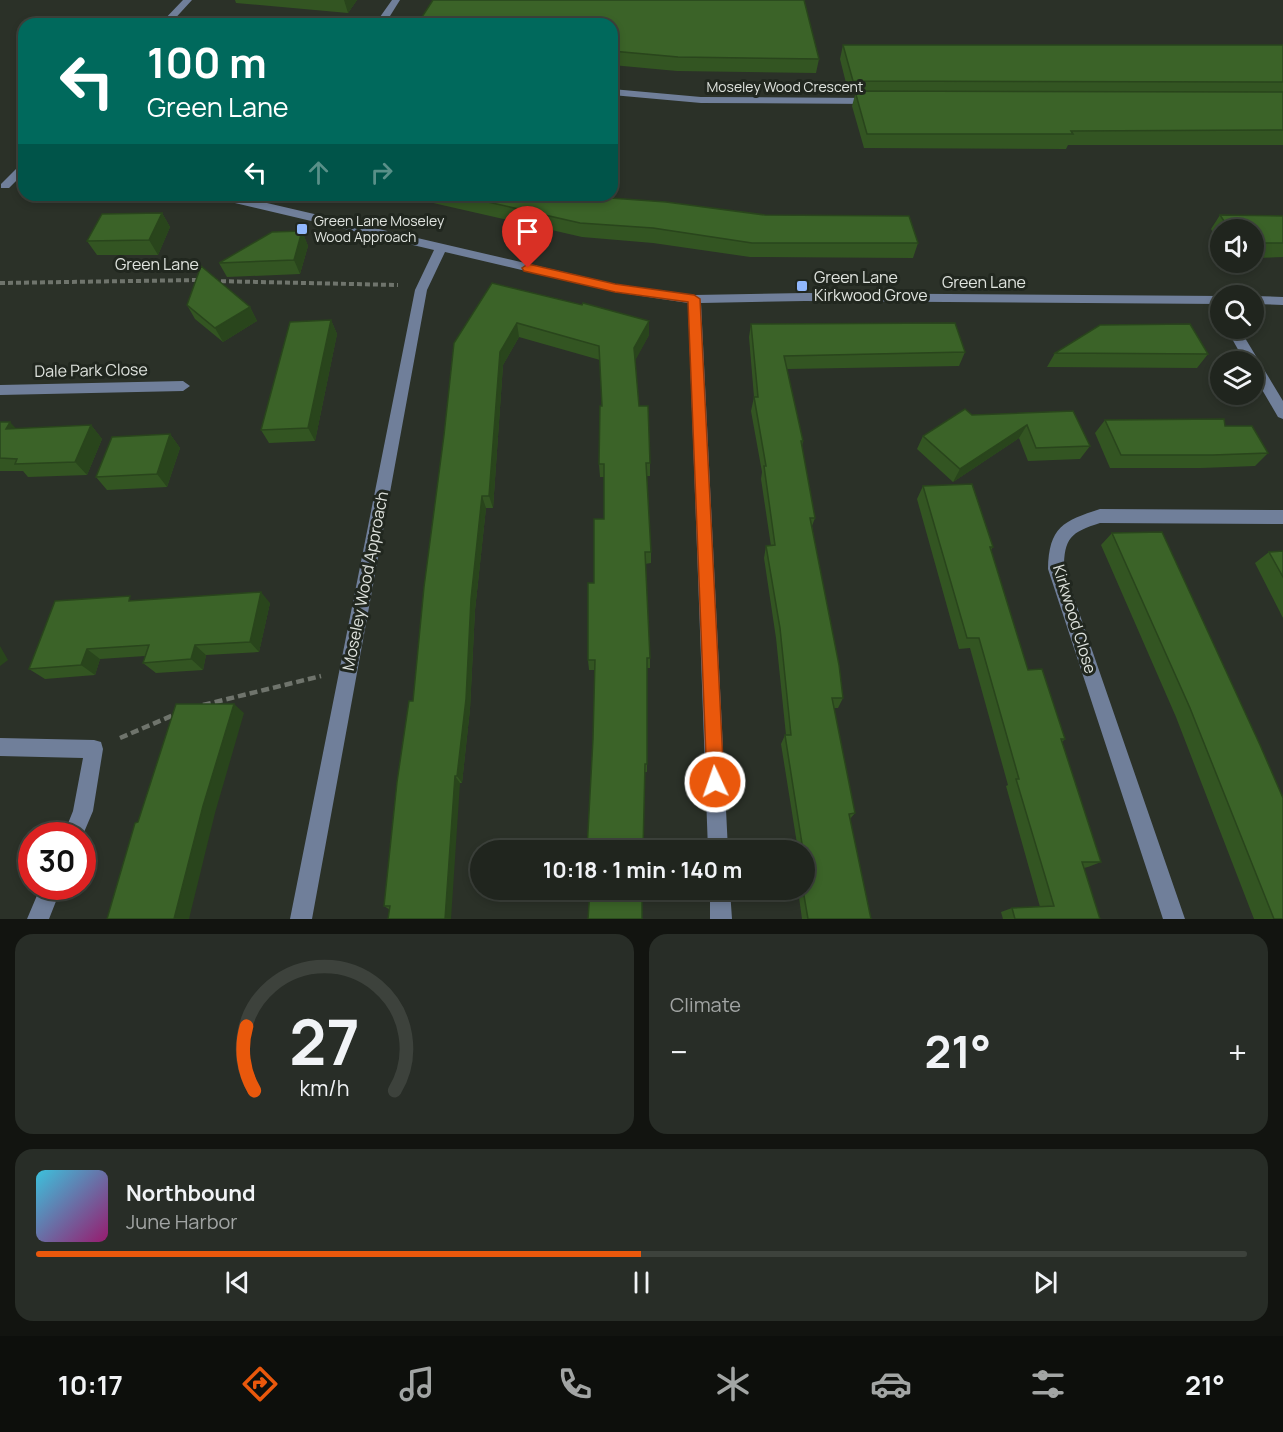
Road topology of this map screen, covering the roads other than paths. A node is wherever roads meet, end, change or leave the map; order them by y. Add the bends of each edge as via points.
1 (188, 0) edge
2 (396, 0) edge
3 (171, 18) edge
4 (384, 18) edge
5 (618, 93) edge
6 (879, 100) edge
7 (18, 172) edge
8 (3, 186) edge
9 (18, 187) edge
10 (265, 201) edge
11 (441, 248) junction
12 (694, 299) junction
13 (1264, 300) edge
14 (1283, 300) edge
15 (1210, 303) edge
16 (1264, 381) edge
17 (183, 386) dead end
18 (0, 390) edge
19 (1283, 413) edge
20 (1283, 517) edge
21 (0, 747) edge
22 (79, 822) edge
23 (718, 840) edge
24 (46, 900) edge
25 (721, 900) edge
26 (38, 919) edge
27 (301, 919) edge
28 (722, 919) edge
29 (1174, 919) edge

1 - 3 street
2 - 4 street
5 - 6 street, Moseley Wood Crescent via 700,100
7 - 8 street
8 - 9 street
10 - 11 street, Green Lane
11 - 12 street, Green Lane via 615,288
11 - 27 street, Moseley Wood Approach via 422,286
12 - 15 street, Green Lane
12 - 23 street
13 - 14 street
16 - 19 street
17 - 18 street, Dale Park Close
20 - 29 street, Kirkwood Close via 1100,516 1071,525 1055,546 1056,569
21 - 22 street via 94,749
24 - 26 street
25 - 28 street

